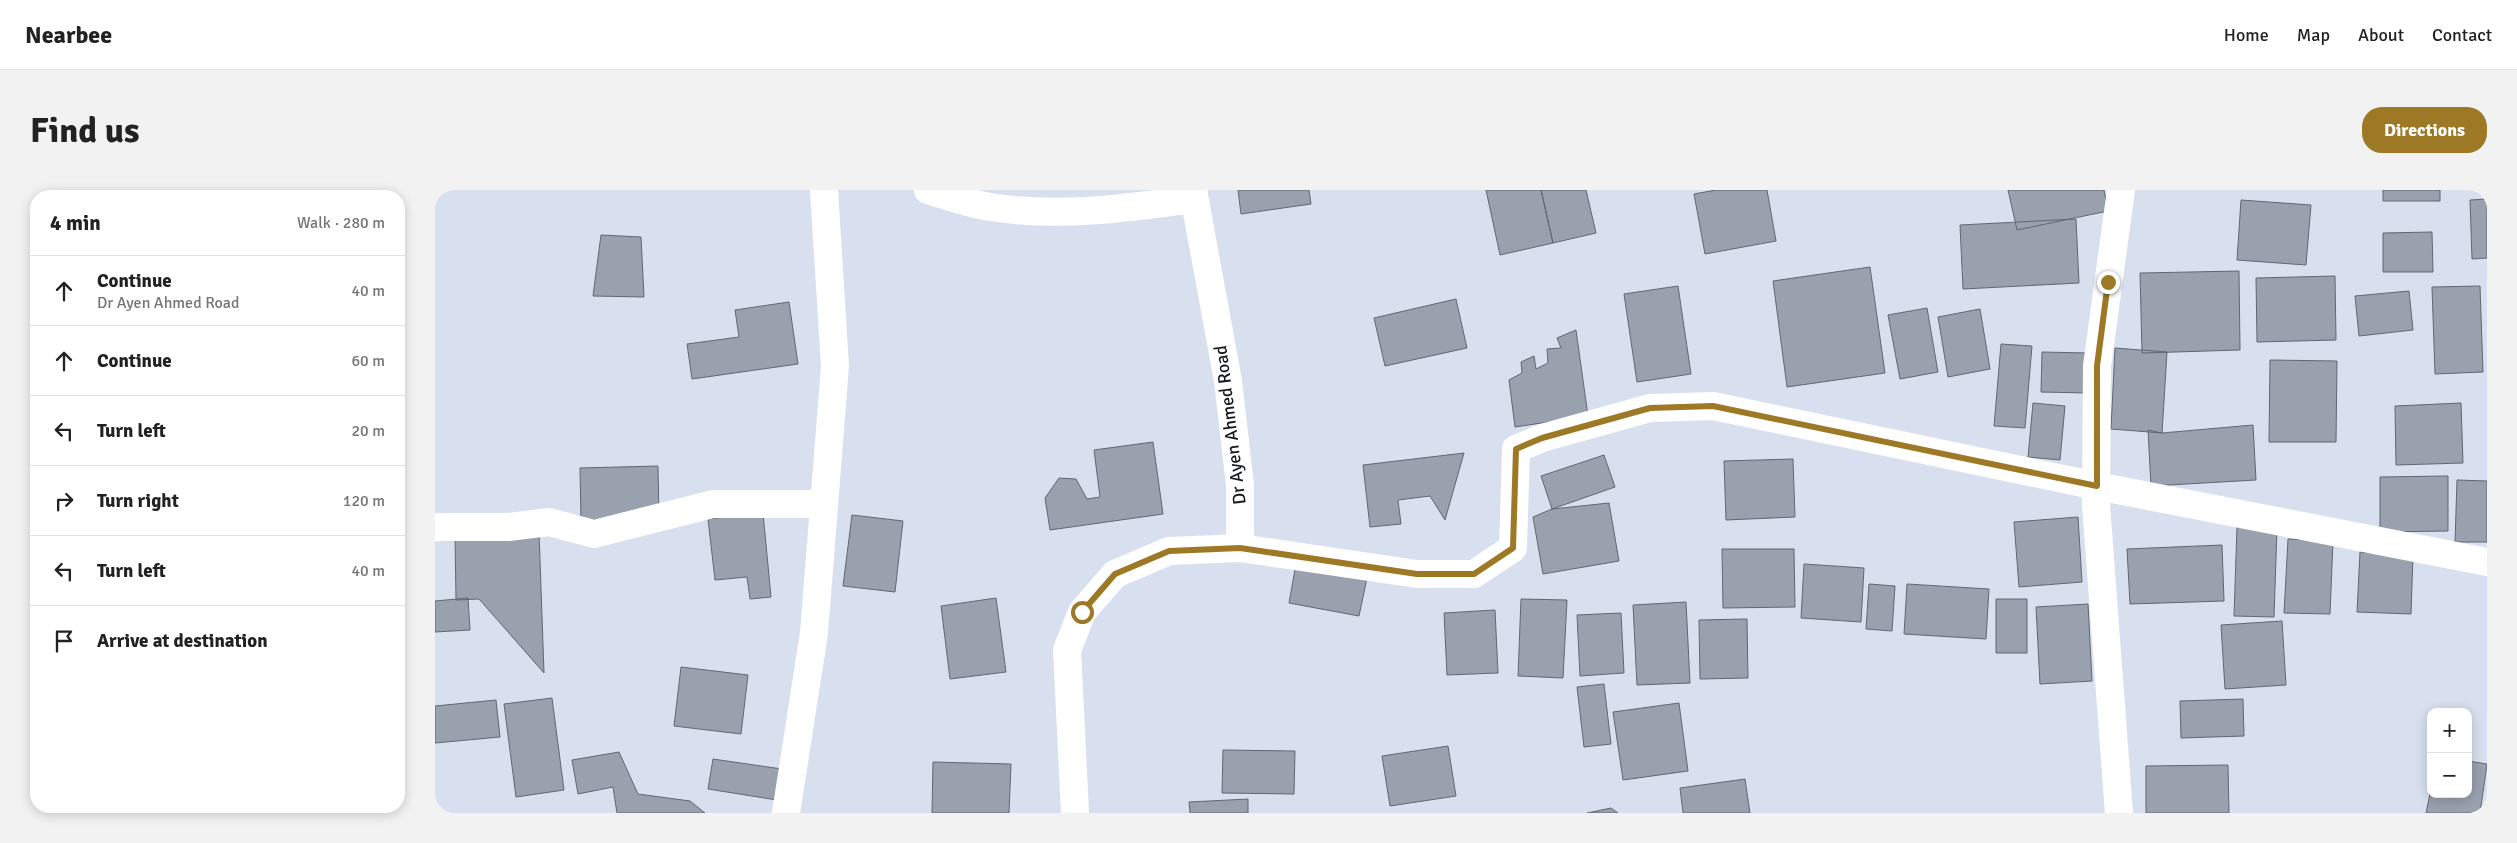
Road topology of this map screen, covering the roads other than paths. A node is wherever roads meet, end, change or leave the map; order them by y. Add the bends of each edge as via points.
1 (824, 190) edge
2 (928, 190) edge
3 (2121, 190) edge
4 (1194, 194) edge
5 (2097, 486) junction
6 (824, 504) junction
7 (435, 527) edge
8 (1240, 548) junction
9 (2487, 562) edge
10 (786, 813) edge
11 (1075, 813) edge
12 (2119, 813) edge

1 - 6 street via 835,366
2 - 4 street via 990,207 1061,211 1141,206
3 - 5 street via 2097,366
4 - 8 street, Dr Ayen Ahmed Road via 1228,381 1240,484
5 - 8 street via 1713,406 1650,408 1542,438 1516,449 1513,548 1474,574 1417,574
5 - 9 street
5 - 12 street
6 - 7 street via 713,504 594,534 549,522 508,527
6 - 10 street via 814,633
8 - 11 street via 1169,551 1115,574 1082,612 1067,650

